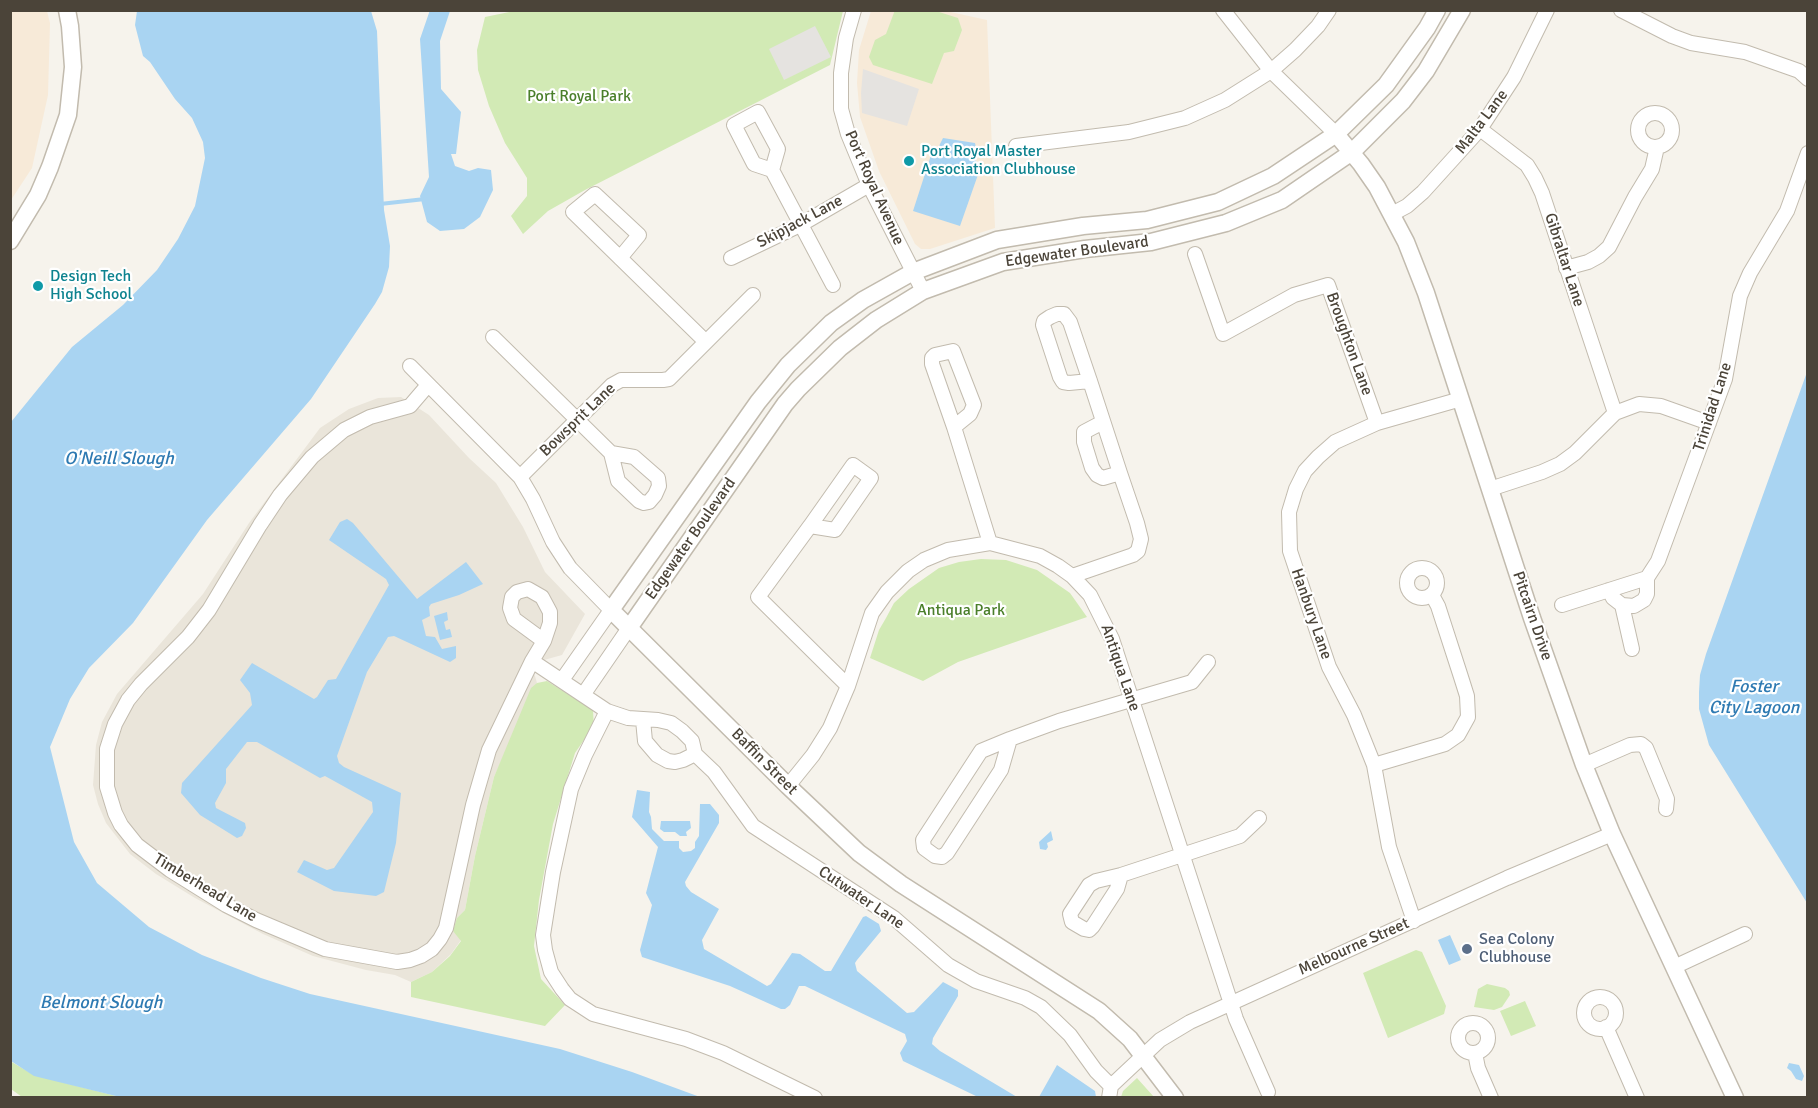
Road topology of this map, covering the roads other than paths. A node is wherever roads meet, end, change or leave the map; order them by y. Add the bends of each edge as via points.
1 (67, 10) edge
2 (854, 10) edge
3 (1222, 10) edge
4 (1329, 10) edge
5 (1437, 10) edge
6 (1462, 10) edge
7 (1547, 10) edge
8 (1621, 10) edge
9 (1271, 71) junction
10 (1808, 79) edge
11 (1480, 129) junction
12 (1336, 134) junction
13 (1016, 146) dead end
14 (1657, 147) dead end
15 (1352, 153) junction
16 (1808, 153) edge
17 (772, 170) dead end
18 (869, 185) junction
19 (1392, 214) junction
20 (800, 225) junction
21 (10, 242) edge
22 (1195, 254) dead end
23 (620, 258) junction
24 (731, 258) dead end
25 (1566, 268) junction
26 (913, 272) junction
27 (833, 285) dead end
28 (923, 291) junction
29 (753, 295) dead end
30 (493, 337) dead end
31 (705, 341) junction
32 (410, 366) dead end
33 (1090, 381) junction
34 (428, 385) junction
35 (1461, 399) junction
36 (1615, 413) junction
37 (576, 420) junction
38 (1103, 422) junction
39 (1377, 423) junction
40 (1709, 423) junction
41 (954, 427) junction
42 (611, 453) dead end
43 (1120, 473) junction
44 (520, 477) junction
45 (1490, 489) junction
46 (810, 526) junction
47 (990, 543) junction
48 (1072, 576) junction
49 (1647, 578) junction
50 (1609, 590) junction
51 (1432, 595) dead end
52 (1562, 605) dead end
53 (1622, 605) junction
54 (611, 610) junction
55 (629, 628) junction
56 (544, 641) dead end
57 (1632, 649) dead end
58 (532, 661) junction
59 (1208, 662) dead end
60 (562, 680) junction
61 (848, 686) junction
62 (583, 695) junction
63 (1131, 700) junction
64 (607, 711) junction
65 (643, 720) junction
66 (1010, 739) junction
67 (695, 754) junction
68 (1374, 765) junction
69 (1584, 765) junction
70 (788, 786) junction
71 (1666, 809) dead end
72 (1258, 818) dead end
73 (1612, 834) junction
74 (1183, 856) junction
75 (1121, 875) dead end
76 (1414, 921) junction
77 (1745, 934) dead end
78 (1674, 967) junction
79 (1231, 1002) junction
80 (1606, 1027) dead end
81 (1475, 1053) dead end
82 (1142, 1056) junction
83 (1110, 1092) edge
84 (1268, 1092) dead end
85 (815, 1098) edge
86 (1175, 1098) edge
87 (1491, 1098) edge
88 (1637, 1098) edge
89 (1735, 1098) edge

1 - 21 street via 73,67 68,115 38,195
2 - 18 street, Port Royal Avenue via 841,73 841,110
3 - 9 street
4 - 9 street via 1318,26
5 - 12 street, Edgewater Boulevard via 1386,85
6 - 15 street, Edgewater Boulevard via 1403,101
7 - 11 street, Malta Lane via 1514,77
8 - 10 street via 1681,40 1745,52 1798,71
9 - 12 street
9 - 13 street via 1225,100 1185,118 1130,132
11 - 19 street, Malta Lane via 1423,192
11 - 25 street, Gibraltar Lane via 1527,165 1542,193
12 - 15 street, Pitcairn Drive
12 - 26 street, Edgewater Boulevard via 1273,176 1218,202 1147,220 997,240
14 - 25 street via 1653,169 1609,247 1588,262
15 - 19 street, Pitcairn Drive
15 - 28 street, Edgewater Boulevard via 1282,200 1226,223 1151,243 1003,262
16 - 40 street, Trinidad Lane via 1787,210 1740,296 1725,379
17 - 20 street
18 - 20 street, Skipjack Lane
18 - 26 street, Port Royal Avenue
19 - 35 street, Pitcairn Drive via 1426,293
20 - 24 street, Skipjack Lane
20 - 27 street
22 - 39 street, Broughton Lane via 1223,334 1294,295 1328,285
23 - 23 street via 639,235 596,195 573,212
23 - 31 street
25 - 36 street, Gibraltar Lane
26 - 28 street, Port Royal Avenue
26 - 54 street, Edgewater Boulevard via 831,323 777,378
28 - 55 street, Edgewater Boulevard via 840,348 798,389
29 - 31 street, Bowsprit Lane
30 - 37 street
31 - 37 street, Bowsprit Lane via 669,379 621,380
32 - 34 street, Baffin Street
33 - 33 street via 1068,317 1057,314 1044,321 1060,377 1064,382
33 - 38 street
34 - 44 street, Baffin Street
34 - 58 street, Timberhead Lane via 410,406 353,425 312,457 280,495 209,610 128,700 107,749 107,787 115,813 137,845 170,870 246,915 325,949 385,960 410,960 432,949 446,928 489,750
35 - 39 street, Hanbury Lane
35 - 45 street, Pitcairn Drive
36 - 40 street via 1648,403
36 - 45 street via 1560,464
37 - 42 street
37 - 44 street, Bowsprit Lane
38 - 43 street
38 - 43 street via 1084,432 1092,468 1103,478
39 - 68 street, Hanbury Lane via 1335,442 1318,457 1305,471 1289,512 1290,551 1326,658
40 - 49 street, Trinidad Lane via 1665,544
41 - 41 street via 932,364 935,355 953,351 974,405 970,414
41 - 47 street
43 - 48 street via 1139,529 1138,551 1122,561
44 - 54 street, Baffin Street via 570,568
45 - 69 street, Pitcairn Drive
46 - 46 street via 835,530 871,478 853,465
46 - 61 street via 758,597
47 - 48 street, Antiqua Lane via 1040,556
47 - 61 street, Antiqua Lane via 948,550 924,560 897,580 868,621
48 - 63 street, Antiqua Lane via 1099,609
49 - 50 street
49 - 53 street, Trinidad Lane via 1649,588 1644,600 1634,606
50 - 52 street
50 - 53 street
51 - 68 street via 1467,696 1467,717 1458,735 1445,744
53 - 57 street
54 - 55 street, Baffin Street
54 - 60 street, Edgewater Boulevard
55 - 62 street, Edgewater Boulevard
55 - 70 street, Baffin Street
56 - 58 street, Timberhead Lane
58 - 60 street, Cutwater Lane
59 - 63 street via 1192,682
60 - 62 street, Cutwater Lane
61 - 70 street, Antiqua Lane via 830,728
62 - 64 street, Cutwater Lane
63 - 66 street
63 - 74 street, Antiqua Lane
64 - 65 street, Cutwater Lane
64 - 85 street via 571,789 553,872 543,935 551,972 570,999 593,1014 723,1053
65 - 67 street, Cutwater Lane via 671,723 692,741
65 - 67 street via 645,741 657,755 675,762
66 - 66 street via 981,751 923,840 924,848 935,856 947,853 1001,770
67 - 83 street, Cutwater Lane via 714,772 753,826 894,918 948,965 976,981 1041,1007 1070,1035
68 - 76 street, Hanbury Lane via 1389,847
69 - 71 street via 1641,744 1667,799
69 - 73 street, Pitcairn Drive
70 - 82 street, Baffin Street via 859,853 1099,1011 1130,1039
72 - 74 street via 1240,836
73 - 76 street, Melbourne Street
73 - 78 street, Pitcairn Drive
74 - 75 street
74 - 79 street, Antiqua Lane
76 - 79 street, Melbourne Street
77 - 78 street
78 - 89 street, Pitcairn Drive
79 - 82 street, Melbourne Street via 1190,1022
79 - 84 street, Antiqua Lane
80 - 88 street
81 - 87 street
82 - 83 street, Melbourne Street
82 - 86 street, Baffin Street

